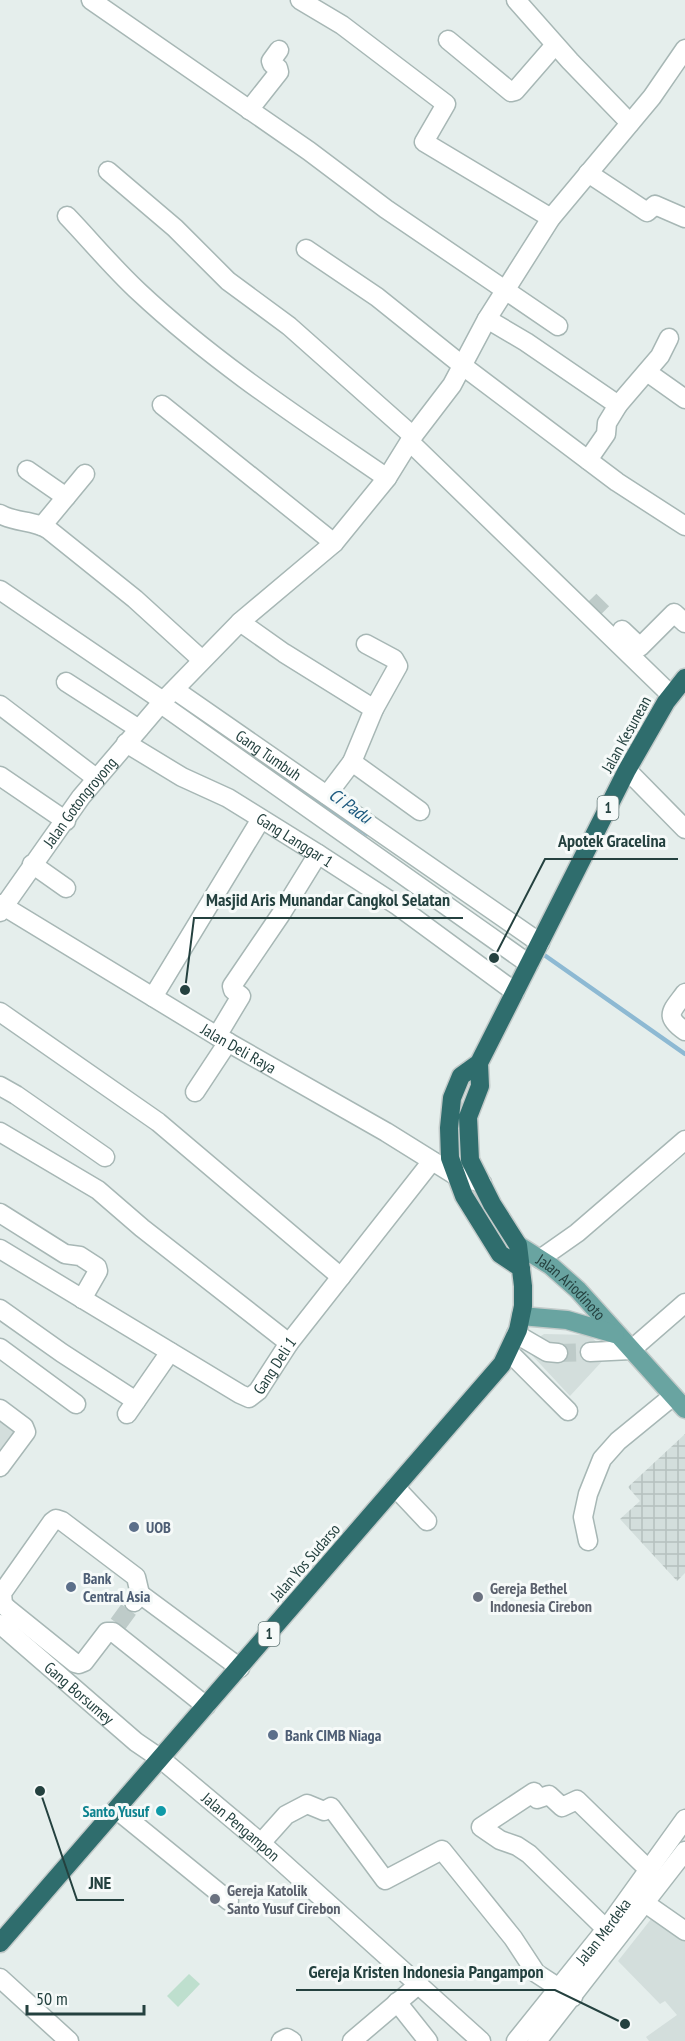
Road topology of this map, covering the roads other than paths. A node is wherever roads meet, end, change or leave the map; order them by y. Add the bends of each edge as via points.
1 (91, 0) edge
2 (516, 0) edge
3 (312, 3) edge
4 (448, 40) dead end
5 (555, 45) junction
6 (685, 49) edge
7 (279, 50) dead end
8 (249, 110) junction
9 (630, 123) junction
10 (108, 171) dead end
11 (588, 173) junction
12 (67, 216) dead end
13 (551, 218) junction
14 (685, 218) edge
15 (306, 249) dead end
16 (506, 289) junction
17 (487, 319) junction
18 (558, 326) dead end
19 (669, 338) dead end
20 (463, 366) junction
21 (647, 372) junction
22 (685, 399) edge
23 (162, 405) dead end
24 (618, 405) junction
25 (412, 439) junction
26 (588, 460) junction
27 (27, 470) dead end
28 (85, 474) dead end
29 (387, 478) junction
30 (66, 498) junction
31 (0, 514) edge
32 (42, 526) junction
33 (685, 526) edge
34 (523, 537) dead end
35 (334, 543) junction
36 (0, 590) edge
37 (590, 600) tunnel mouth
38 (605, 615) tunnel mouth
39 (240, 622) junction
40 (685, 623) edge
41 (366, 644) dead end
42 (202, 660) junction
43 (685, 678) edge
44 (66, 682) dead end
45 (672, 695) junction
46 (168, 696) junction
47 (0, 705) edge
48 (374, 709) junction
49 (139, 729) junction
50 (126, 743) junction
51 (352, 762) junction
52 (627, 770) junction
53 (0, 776) edge
54 (96, 778) junction
55 (327, 795) junction
56 (420, 811) dead end
57 (261, 819) junction
58 (66, 821) junction
59 (685, 829) edge
60 (318, 854) junction
61 (32, 864) junction
62 (66, 888) dead end
63 (1, 907) edge
64 (540, 943) junction
65 (529, 964) junction
66 (685, 993) edge
67 (153, 997) junction
68 (511, 998) junction
69 (0, 1012) edge
70 (685, 1031) edge
71 (223, 1039) junction
72 (478, 1063) junction
73 (0, 1086) edge
74 (195, 1092) dead end
75 (0, 1132) edge
76 (685, 1140) edge
77 (105, 1157) dead end
78 (432, 1161) junction
79 (455, 1175) junction
80 (482, 1184) junction
81 (0, 1213) edge
82 (518, 1245) junction
83 (0, 1249) edge
84 (540, 1259) junction
85 (521, 1268) junction
86 (341, 1276) junction
87 (82, 1299) junction
88 (685, 1303) edge
89 (0, 1309) edge
90 (521, 1316) junction
91 (516, 1334) junction
92 (616, 1334) junction
93 (289, 1343) junction
94 (0, 1348) edge
95 (631, 1350) junction
96 (170, 1352) junction
97 (509, 1352) junction
98 (590, 1352) tunnel mouth
99 (558, 1353) tunnel mouth
100 (679, 1403) edge
101 (76, 1404) dead end
102 (0, 1409) edge
103 (568, 1411) dead end
104 (0, 1467) edge
105 (395, 1487) junction
106 (427, 1521) dead end
107 (588, 1541) dead end
108 (0, 1624) edge
109 (240, 1668) junction
110 (207, 1706) junction
111 (161, 1759) junction
112 (116, 1809) junction
113 (685, 1819) edge
114 (261, 1843) junction
115 (685, 1851) edge
116 (647, 1886) junction
117 (229, 1901) dead end
118 (606, 1929) junction
119 (685, 1931) edge
120 (0, 1943) edge
121 (0, 1978) edge
122 (418, 1985) junction
123 (566, 1993) junction
124 (397, 2002) junction
125 (69, 2041) edge
126 (352, 2041) edge
127 (428, 2041) edge
128 (481, 2041) edge
129 (516, 2041) edge
130 (537, 2041) edge

1 - 8 street
2 - 5 street
3 - 13 street via 446,104 424,142
4 - 5 street via 511,92
5 - 9 street
6 - 9 street, Jalan Gotongroyong
7 - 8 street via 271,61 279,72
8 - 16 street
9 - 11 street, Jalan Gotongroyong
10 - 25 street via 175,228 228,281 289,327
11 - 13 street, Jalan Gotongroyong
11 - 14 street via 647,212 655,205
12 - 29 street via 140,293 224,364
13 - 16 street, Jalan Gotongroyong
15 - 20 street via 377,297
16 - 17 street, Jalan Gotongroyong
16 - 18 street
17 - 20 street, Jalan Gotongroyong
17 - 24 street
19 - 21 street
20 - 25 street, Jalan Gotongroyong
20 - 26 street
21 - 22 street
21 - 24 street
23 - 35 street
24 - 26 street via 607,423 606,434
25 - 29 street, Jalan Gotongroyong
25 - 45 street
26 - 33 street
27 - 30 street
28 - 30 street
29 - 35 street, Jalan Gotongroyong
30 - 32 street
31 - 32 street
32 - 42 street via 135,599
34 - 37 street
35 - 39 street, Jalan Gotongroyong
36 - 46 street
38 - 40 street via 640,647 674,613
39 - 42 street, Jalan Gotongroyong
39 - 48 street
41 - 48 street via 394,659 398,666
42 - 46 street, Jalan Gotongroyong
43 - 45 highway, Jalan Kesunean / 1
44 - 49 street
45 - 52 highway, Jalan Kesunean / 1
46 - 49 street, Jalan Gotongroyong
46 - 55 street, Gang Tumbuh
46 - 65 street
47 - 54 street
48 - 51 street
49 - 50 street, Jalan Gotongroyong
50 - 54 street, Jalan Gotongroyong
50 - 57 street, Gang Langgar 1
51 - 55 street
51 - 56 street
52 - 59 street
52 - 64 highway, Jalan Kesunean / 1
53 - 58 street
54 - 58 street, Jalan Gotongroyong
55 - 64 street, Gang Tumbuh
57 - 60 street, Gang Langgar 1
57 - 67 street
58 - 61 street, Jalan Gotongroyong
60 - 68 street, Gang Langgar 1 via 398,906
60 - 71 street via 232,986 240,998
61 - 62 street
61 - 63 street, Jalan Gotongroyong
63 - 67 street, Jalan Deli Raya
64 - 65 highway, Jalan Kesunean / 1
65 - 68 highway, Jalan Kesunean / 1
66 - 70 street via 670,1016
67 - 71 street, Jalan Deli Raya
68 - 72 highway, Jalan Yos Sudarso / 1
69 - 86 street via 158,1122
71 - 74 street
71 - 78 street, Jalan Deli Raya
72 - 79 highway, Jalan Yos Sudarso / 1 via 461,1076 452,1098 450,1158
72 - 80 highway, Jalan Yos Sudarso / 1 via 480,1086 468,1118 470,1160
73 - 77 street
75 - 93 street via 98,1190
76 - 84 street via 578,1233
78 - 79 street, Jalan Deli Raya
78 - 86 street, Gang Deli 1
79 - 80 street, Jalan Deli Raya
79 - 85 highway, Jalan Yos Sudarso / 1 via 500,1254
80 - 82 highway, Jalan Yos Sudarso / 1
81 - 87 street via 64,1254 80,1256 97,1267
82 - 84 main road, Jalan Ariodinoto
82 - 85 highway, Jalan Yos Sudarso / 1
83 - 87 street, Gang Deli 1
84 - 92 main road, Jalan Ariodinoto via 578,1290
85 - 90 highway, Jalan Yos Sudarso / 1
86 - 93 street, Gang Deli 1
87 - 96 street, Gang Deli 1
88 - 95 street
89 - 96 street via 131,1408
90 - 91 highway, Jalan Yos Sudarso / 1
90 - 92 main road, Jalan Ariodinoto via 567,1320
91 - 97 highway, Jalan Yos Sudarso / 1
91 - 99 street via 547,1352
92 - 95 main road, Jalan Ariodinoto
93 - 96 street, Gang Deli 1 via 258,1391 249,1398
94 - 101 street
95 - 98 street
95 - 100 main road, Jalan Ariodinoto
97 - 103 street
97 - 105 highway, Jalan Yos Sudarso / 1
100 - 107 street via 618,1441 602,1459 583,1517
102 - 104 street via 26,1431
105 - 106 street
105 - 109 highway, Jalan Yos Sudarso / 1
108 - 111 street, Gang Borsumey via 136,1742
109 - 110 highway, Jalan Yos Sudarso / 1
109 - 110 street via 187,1640 137,1598 136,1577 62,1521 52,1521 2,1593 3,1604 24,1616 80,1664 115,1628 169,1664
110 - 111 highway, Jalan Yos Sudarso / 1
111 - 112 highway, Jalan Yos Sudarso / 1
111 - 114 street, Jalan Pengampon
112 - 117 street
112 - 120 highway, Jalan Yos Sudarso / 1
113 - 116 street, Jalan Merdeka
114 - 122 street, Jalan Pengampon
114 - 123 street via 286,1815 307,1804 324,1811 331,1807 385,1880 442,1850 536,1973
115 - 116 street, Jalan Merdeka
116 - 118 street, Jalan Merdeka
116 - 118 street via 577,1800 562,1807 549,1795 537,1799 534,1792 481,1827 529,1854
116 - 119 street
116 - 123 street, Jalan Merdeka
118 - 123 street, Jalan Merdeka
121 - 125 street
122 - 124 street
122 - 128 street, Jalan Pengampon
123 - 129 street, Jalan Merdeka
123 - 130 street, Jalan Merdeka
124 - 126 street
124 - 127 street

